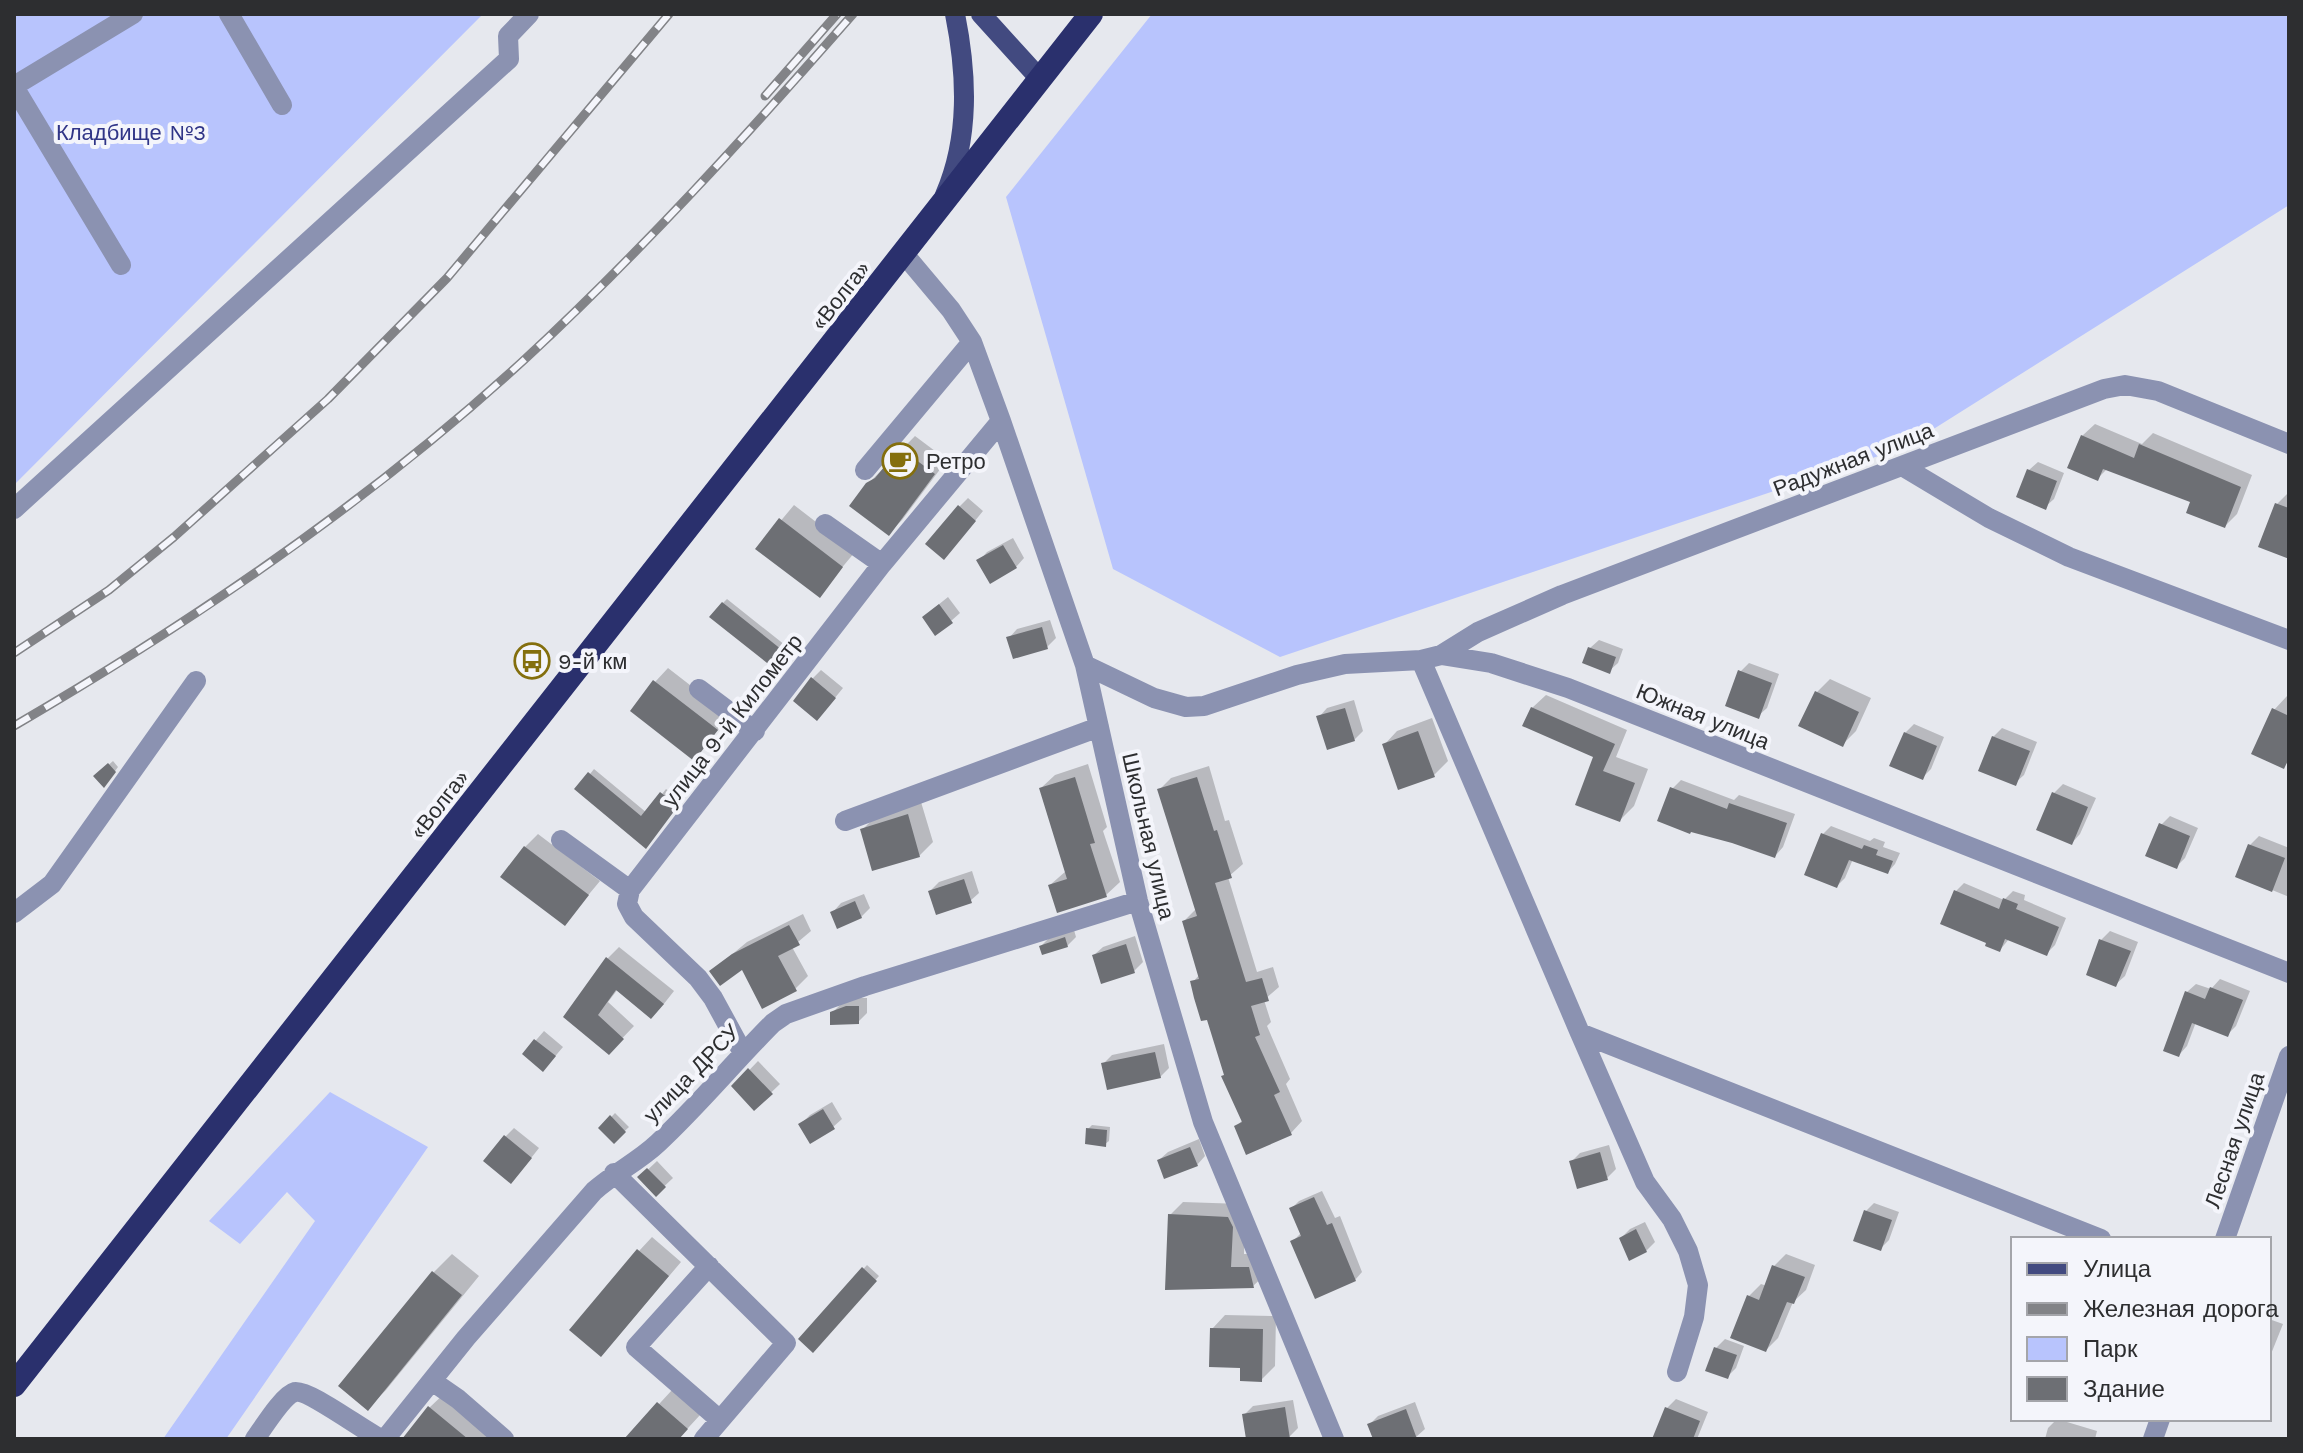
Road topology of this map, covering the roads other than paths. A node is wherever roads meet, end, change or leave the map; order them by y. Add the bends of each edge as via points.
1 (133, 14) edge
2 (229, 14) edge
3 (529, 14) edge
4 (955, 14) edge
5 (981, 14) edge
6 (1091, 14) edge
7 (1040, 79) junction
8 (14, 87) edge
9 (282, 105) dead end
10 (937, 212) junction
11 (904, 254) junction
12 (121, 265) dead end
13 (972, 342) junction
14 (1001, 421) junction
15 (2289, 444) edge
16 (1902, 466) junction
17 (865, 470) dead end
18 (14, 509) edge
19 (825, 524) dead end
20 (882, 564) junction
21 (2289, 640) edge
22 (1431, 657) junction
23 (1085, 665) junction
24 (196, 681) dead end
25 (699, 689) dead end
26 (1099, 727) junction
27 (755, 731) junction
28 (845, 821) dead end
29 (561, 840) dead end
30 (630, 890) junction
31 (1138, 901) junction
32 (14, 913) edge
33 (2289, 973) edge
34 (1580, 1033) junction
35 (743, 1053) junction
36 (2289, 1056) edge
37 (614, 1173) junction
38 (2096, 1237) edge
39 (2226, 1237) edge
40 (709, 1266) junction
41 (1677, 1372) dead end
42 (432, 1381) junction
43 (14, 1385) edge
44 (720, 1420) junction
45 (260, 1437) edge
46 (383, 1439) edge
47 (504, 1439) edge
48 (704, 1439) edge
49 (1334, 1439) edge

1 - 8 street
2 - 9 street
3 - 18 street via 508,36 509,59
4 - 10 main road via 965,104 957,156
5 - 7 main road
6 - 7 highway
7 - 10 highway
8 - 12 street
10 - 11 highway, «Волга»
11 - 13 street, Школьная улица
11 - 43 highway, «Волга»
13 - 14 street, Школьная улица
13 - 17 street
14 - 20 street, улица 9-й Километр
14 - 23 street, Школьная улица
15 - 16 street, Радужная улица via 2158,391 2125,385
16 - 21 street via 1989,518 2069,557
16 - 22 street, Радужная улица via 1562,595
19 - 20 street
20 - 27 street, улица 9-й Километр
22 - 23 street, Южная улица via 1345,664 1186,707 1138,692
22 - 33 street, Южная улица via 1491,663 1568,688
22 - 34 street
23 - 26 street, Школьная улица
24 - 32 street via 52,884
25 - 27 street
26 - 28 street
26 - 31 street, Школьная улица
27 - 30 street, улица 9-й Километр
29 - 30 street
30 - 35 street via 627,904 634,917 698,978
31 - 35 street, улица ДРСУ via 786,1014
31 - 49 street, Школьная улица via 1203,1122
34 - 38 street
34 - 41 street via 1645,1182 1688,1251 1698,1285
35 - 37 street, улица ДРСУ via 658,1143
36 - 39 street, Лесная улица
37 - 40 street
37 - 42 street, улица ДРСУ
40 - 44 street via 786,1343
40 - 44 street via 636,1347
42 - 46 street, улица ДРСУ
42 - 47 street
44 - 48 street
45 - 46 street, улица ДРСУ via 286,1397 295,1392 307,1393

